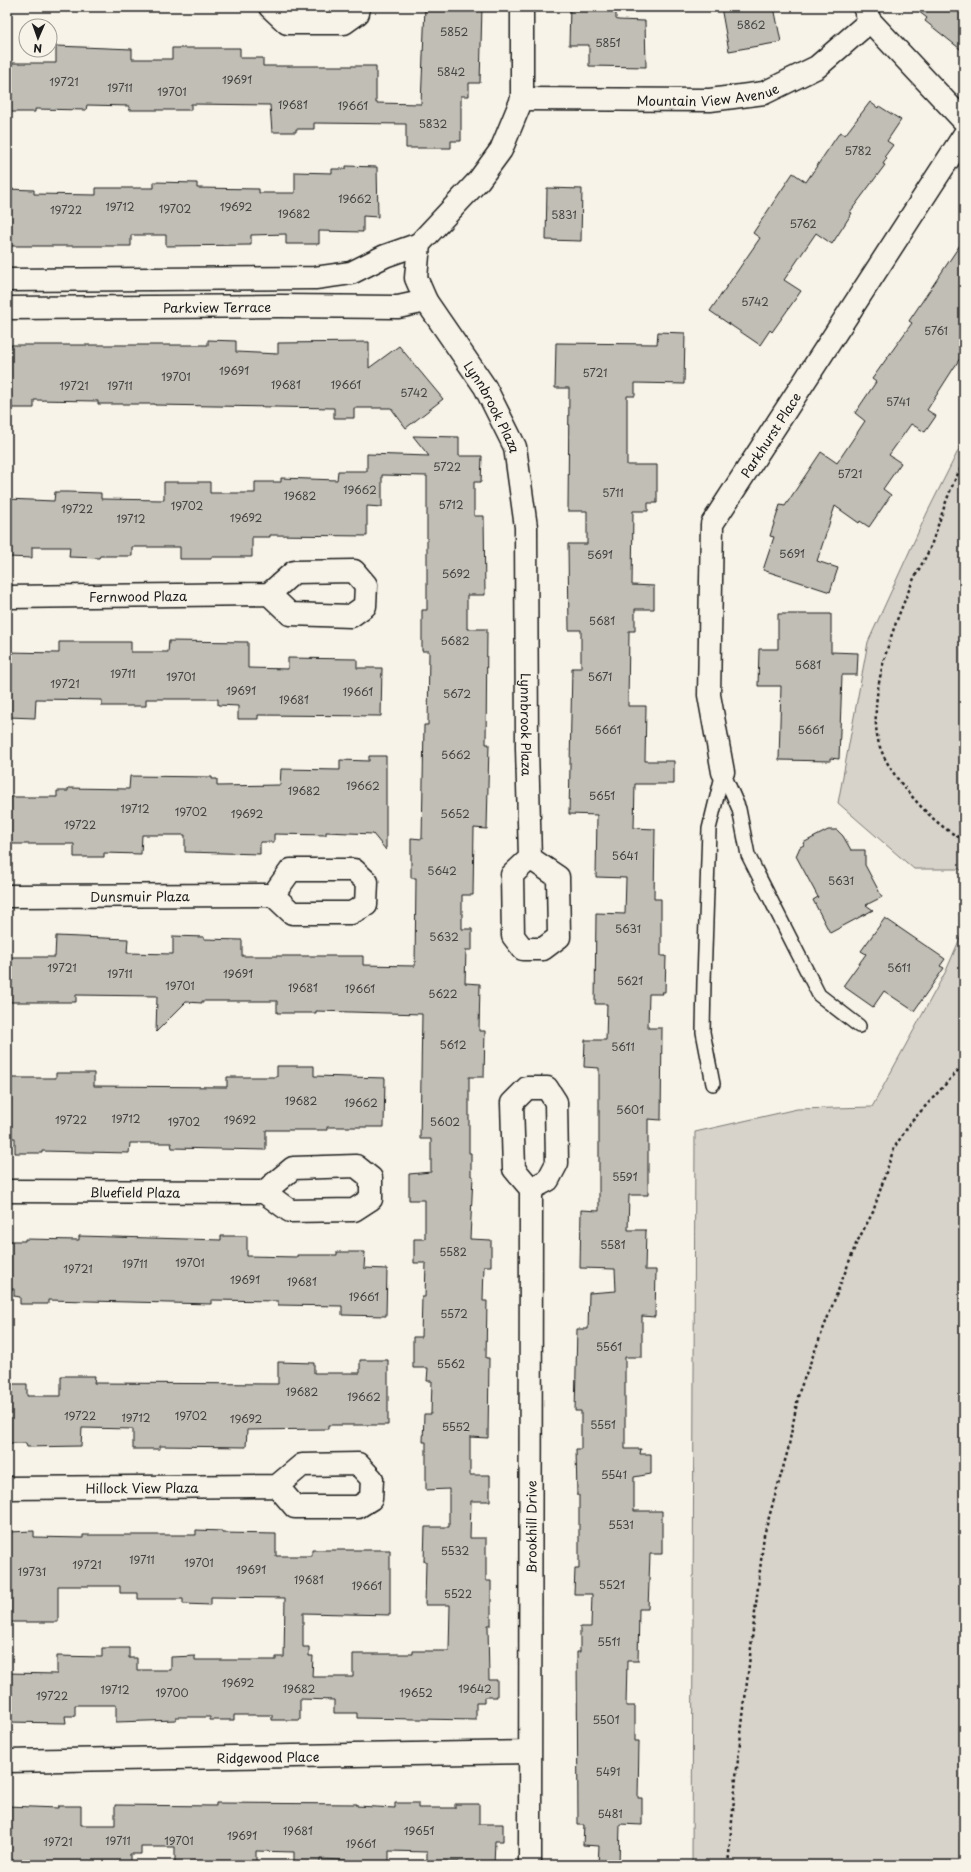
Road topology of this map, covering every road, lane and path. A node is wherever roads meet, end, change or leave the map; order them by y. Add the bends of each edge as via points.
1 (270, 7) edge
2 (358, 7) edge
3 (522, 7) edge
4 (867, 14) edge
5 (522, 99) junction
6 (964, 121) edge
7 (964, 135) edge
8 (419, 244) junction
9 (7, 280) edge
10 (88, 280) junction
11 (251, 280) junction
12 (426, 301) junction
13 (250, 306) junction
14 (7, 308) edge
15 (88, 309) junction
16 (964, 463) edge
17 (269, 594) dead end
18 (7, 597) edge
19 (723, 772) junction
20 (964, 840) edge
21 (530, 858) dead end
22 (273, 895) dead end
23 (7, 896) edge
24 (859, 1026) dead end
25 (964, 1064) edge
26 (713, 1084) dead end
27 (531, 1189) dead end
28 (7, 1191) edge
29 (264, 1192) dead end
30 (277, 1486) dead end
31 (7, 1488) edge
32 (529, 1752) junction
33 (7, 1761) edge
34 (530, 1865) edge
35 (728, 1865) edge

1 - 2 street via 287,23 344,23 358,13
3 - 5 street
4 - 5 street, Mountain View Avenue via 817,67 764,93 710,100
4 - 6 street
5 - 8 street via 501,150 480,180
7 - 19 street, Parkhurst Place via 712,524 709,695
8 - 11 street, Parkview Terrace via 385,256 352,273 315,278
8 - 12 street, Lynnbrook Plaza via 416,278
9 - 10 street, Parkview Terrace
10 - 11 street, Parkview Terrace
10 - 15 street
11 - 13 street
12 - 13 street, Parkview Terrace via 398,307
12 - 21 street, Lynnbrook Plaza via 485,387 515,447 526,527
13 - 15 street, Parkview Terrace
14 - 15 street, Parkview Terrace
16 - 20 path via 888,644 880,679 877,709 877,736 885,758 901,784 923,810 951,834
17 - 18 street, Fernwood Plaza
19 - 24 lane via 739,809 748,855 819,995
19 - 26 lane via 709,830 704,981 703,1032
22 - 23 street, Dunsmuir Plaza
25 - 35 path via 911,1122 894,1148 873,1212 856,1244 799,1392 788,1450 764,1535 736,1769
27 - 32 street, Brookhill Drive
28 - 29 street, Bluefield Plaza
30 - 31 street, Hillock View Plaza
32 - 33 street, Ridgewood Place
32 - 34 street, Brookhill Drive

